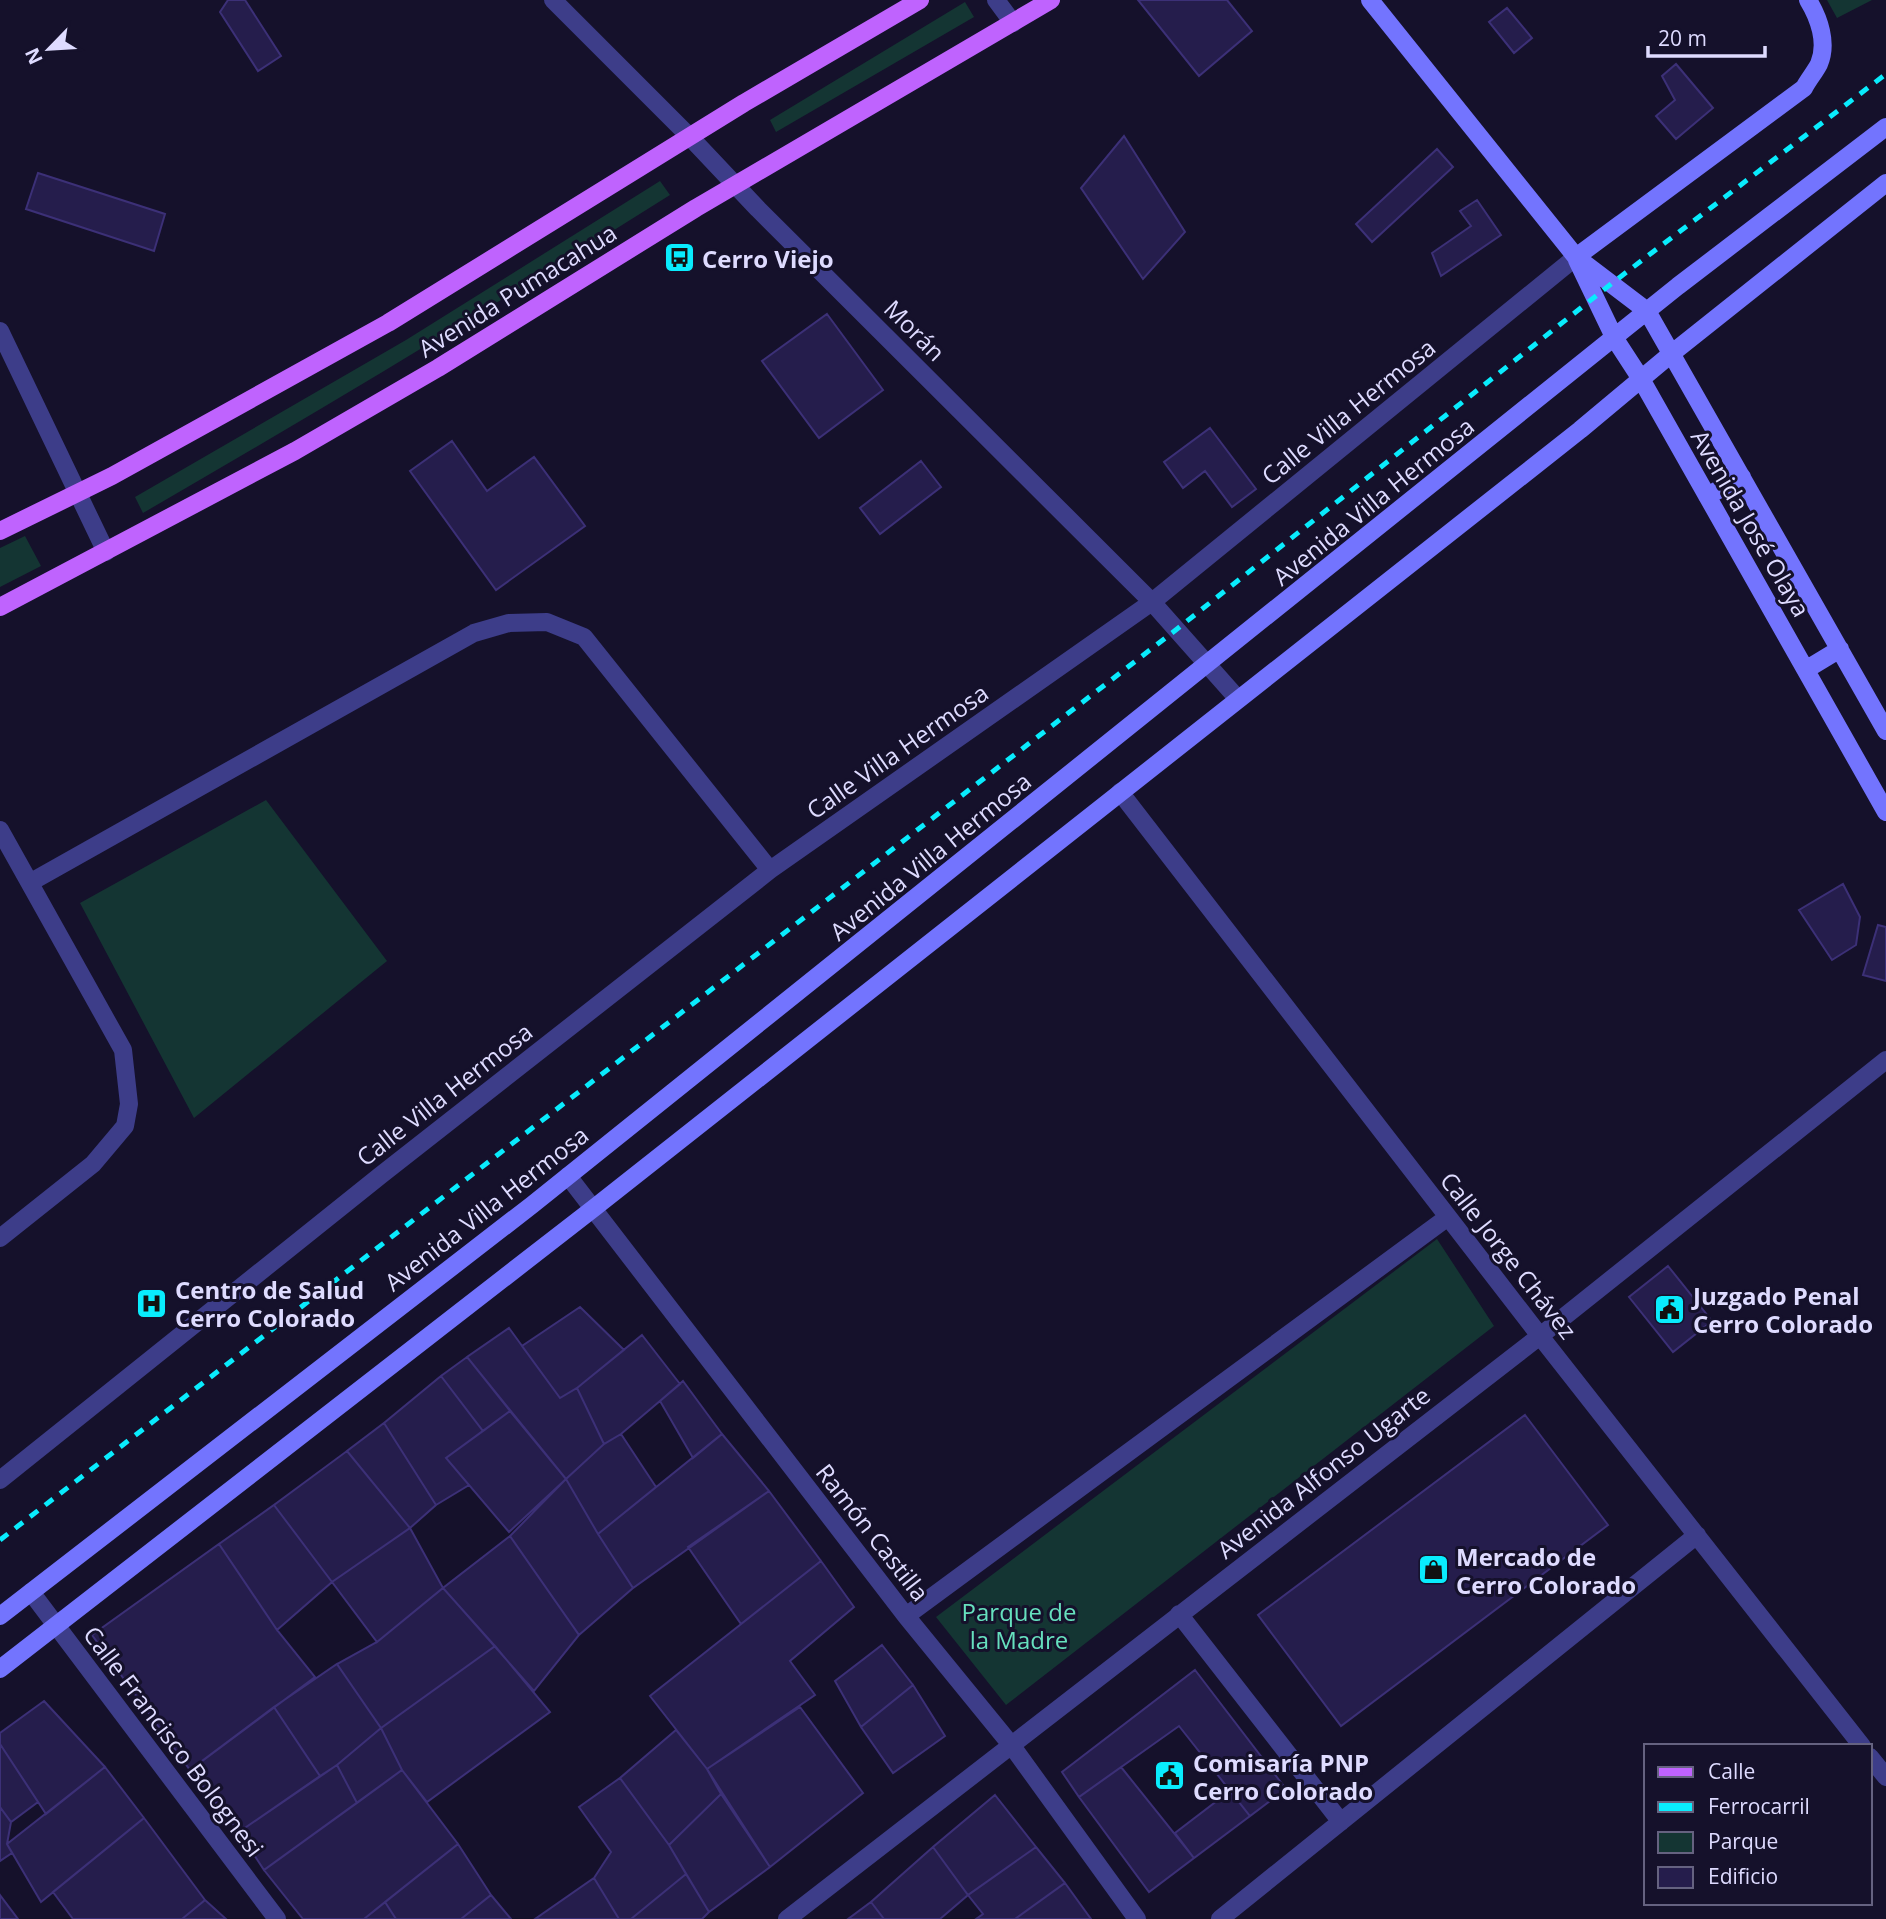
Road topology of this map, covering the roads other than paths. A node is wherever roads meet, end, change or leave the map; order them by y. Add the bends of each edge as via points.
1 (553, 0) edge
2 (920, 0) edge
3 (996, 0) edge
4 (1051, 0) edge
5 (1370, 0) edge
6 (1808, 0) edge
7 (1013, 23) junction
8 (1886, 127) edge
9 (690, 136) junction
10 (1886, 183) edge
11 (735, 186) junction
12 (1576, 257) junction
13 (1647, 311) junction
14 (0, 331) edge
15 (1615, 339) junction
16 (1671, 354) junction
17 (1641, 379) junction
18 (1742, 477) junction
19 (78, 493) junction
20 (1707, 496) junction
21 (0, 531) edge
22 (106, 552) junction
23 (1152, 602) junction
24 (0, 607) edge
25 (1840, 649) junction
26 (1208, 666) junction
27 (1807, 669) junction
28 (1238, 699) junction
29 (1886, 731) edge
30 (1120, 792) junction
31 (1886, 812) edge
32 (0, 831) edge
33 (770, 870) junction
34 (31, 882) junction
35 (1886, 1060) edge
36 (568, 1176) junction
37 (594, 1208) junction
38 (1448, 1217) junction
39 (0, 1238) edge
40 (1540, 1336) junction
41 (0, 1480) edge
42 (1697, 1535) junction
43 (31, 1592) junction
44 (1180, 1614) junction
45 (0, 1616) edge
46 (906, 1616) junction
47 (56, 1625) junction
48 (0, 1669) edge
49 (1860, 1744) edge
50 (1012, 1746) junction
51 (1872, 1760) edge
52 (1886, 1777) edge
53 (1341, 1822) junction
54 (277, 1919) edge
55 (787, 1919) edge
56 (1137, 1919) edge
57 (1220, 1919) edge

1 - 9 street, Morán
2 - 9 main road, Avenida Pumacahua
3 - 7 street
4 - 7 main road, Avenida Pumacahua
5 - 12 main road, Avenida José Olaya
6 - 12 main road, Calle Villa Hermosa via 1822,37 1820,63 1804,88
7 - 11 main road, Avenida Pumacahua
8 - 13 main road, Avenida Villa Hermosa
9 - 11 street, Morán
9 - 19 main road, Avenida Pumacahua via 388,323
10 - 16 main road
11 - 22 main road, Avenida Pumacahua via 426,375
11 - 23 street, Morán
12 - 13 main road, Avenida José Olaya
12 - 15 main road, Avenida José Olaya
12 - 23 street, Calle Villa Hermosa
13 - 15 main road, Avenida Villa Hermosa
13 - 16 main road, Avenida José Olaya
14 - 19 street
15 - 17 main road, Avenida José Olaya
15 - 26 main road, Avenida Villa Hermosa
16 - 17 main road
16 - 18 main road, Avenida José Olaya
17 - 20 main road, Avenida José Olaya
17 - 28 main road
18 - 20 main road
18 - 25 main road, Avenida José Olaya
19 - 21 main road, Avenida Pumacahua
19 - 22 street
20 - 27 main road, Avenida José Olaya
22 - 24 main road, Avenida Pumacahua
23 - 26 street, Morán
23 - 33 street, Calle Villa Hermosa
25 - 27 main road
25 - 29 main road, Avenida José Olaya
26 - 28 street, Morán
26 - 36 main road, Avenida Villa Hermosa
27 - 31 main road, Avenida José Olaya
28 - 30 main road
30 - 37 main road
30 - 38 street, Calle Jorge Chávez
32 - 34 street
33 - 34 street via 584,637 547,622 509,623 474,633
33 - 41 street, Calle Villa Hermosa
34 - 39 street via 123,1050 129,1104 125,1126 93,1164
35 - 40 street, Avenida Alfonso Ugarte
36 - 37 street, Ramón Castilla
36 - 43 main road, Avenida Villa Hermosa
37 - 46 street, Ramón Castilla
37 - 47 main road
38 - 40 street, Calle Jorge Chávez
38 - 46 street
40 - 42 street, Calle Jorge Chávez
40 - 44 street, Avenida Alfonso Ugarte
42 - 49 street, Calle Jorge Chávez
42 - 53 street
43 - 45 main road, Avenida Villa Hermosa
43 - 47 street, Calle Francisco Bolognesi
44 - 50 street, Avenida Alfonso Ugarte
44 - 53 street
46 - 50 street, Ramón Castilla
47 - 48 main road
47 - 54 street, Calle Francisco Bolognesi
50 - 55 street, Avenida Alfonso Ugarte
50 - 56 street, Ramón Castilla
51 - 52 street
53 - 57 street

